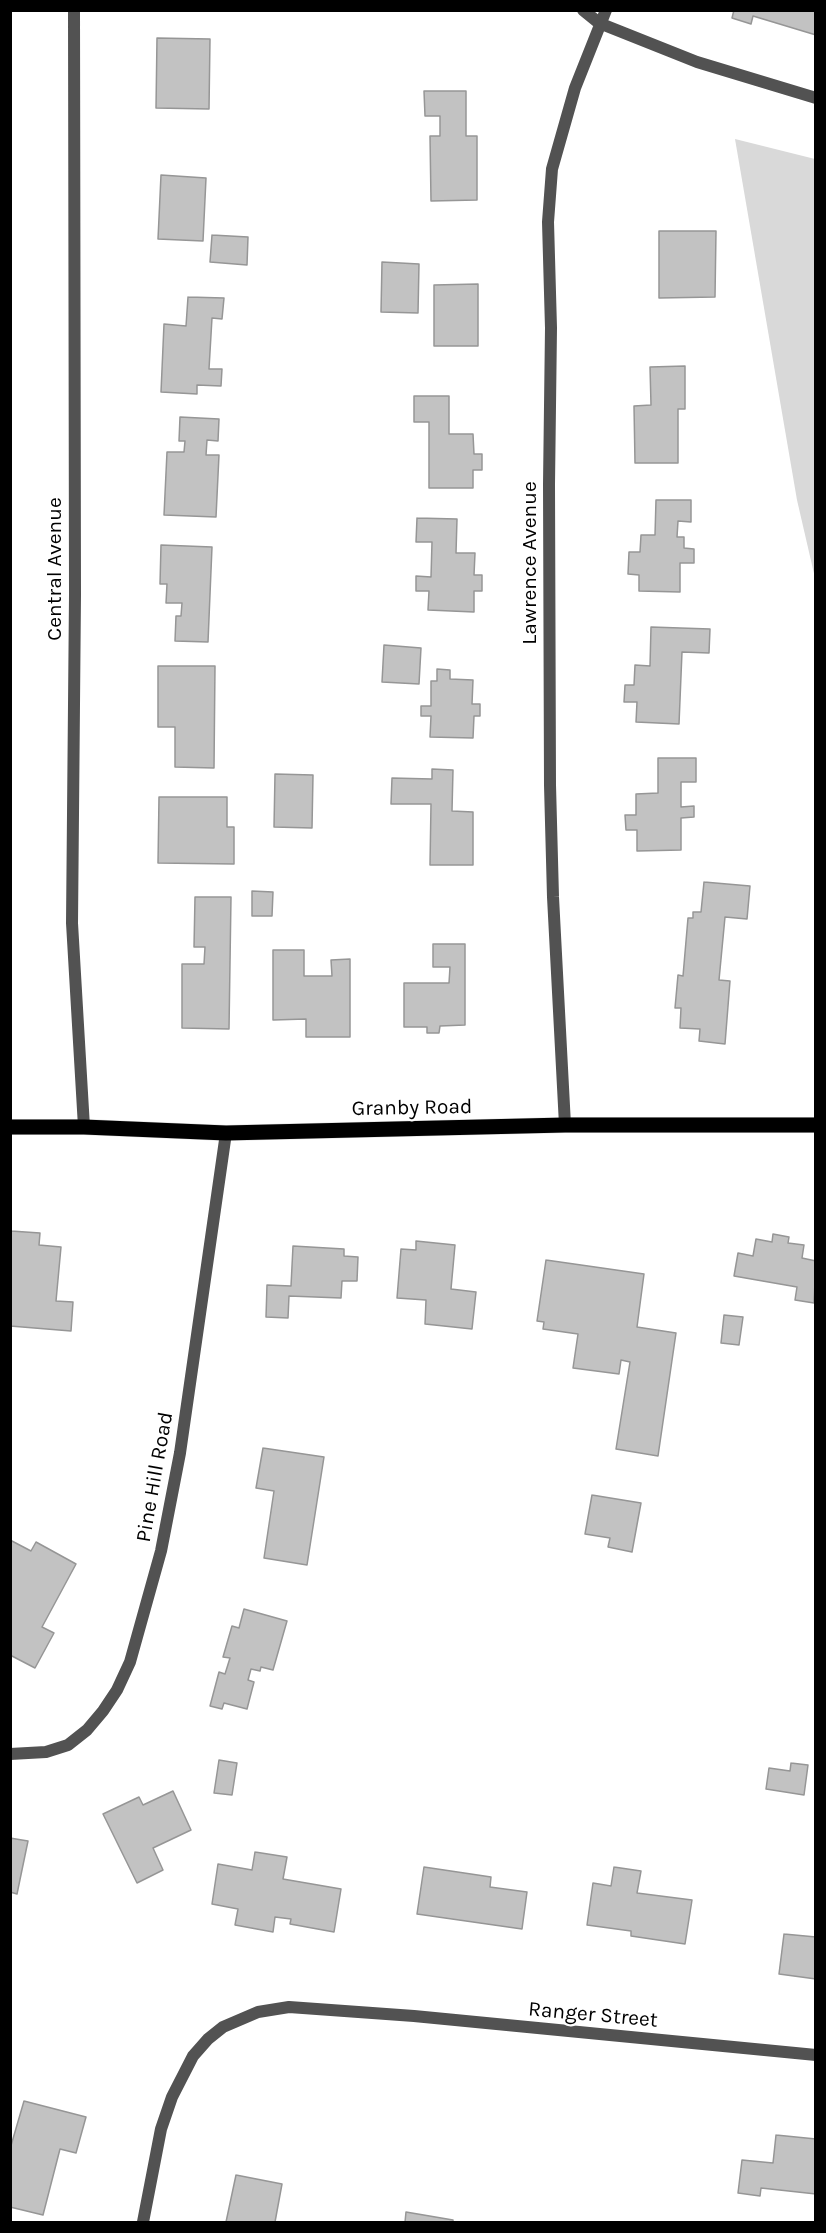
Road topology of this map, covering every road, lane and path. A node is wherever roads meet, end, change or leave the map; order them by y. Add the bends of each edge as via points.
1 (74, 10) edge
2 (583, 10) edge
3 (606, 10) edge
4 (599, 23) junction
5 (816, 98) edge
6 (565, 1125) junction
7 (816, 1125) edge
8 (10, 1127) edge
9 (84, 1127) junction
10 (226, 1133) junction
11 (10, 1754) edge
12 (816, 2055) edge
13 (143, 2223) edge

1 - 9 street, Central Avenue via 72,923
2 - 4 street
3 - 4 street, Lawrence Avenue
4 - 5 street via 697,62
4 - 6 street, Lawrence Avenue via 552,169 548,222 550,785
6 - 7 main road, Granby Road
6 - 10 main road, Granby Road
8 - 9 main road, Granby Road
9 - 10 main road, Granby Road
10 - 11 street, Pine Hill Road via 180,1453 161,1551 130,1662 103,1711 68,1745 46,1752
12 - 13 street, Ranger Street via 367,2013 289,2007 258,2012 223,2027 193,2056 161,2129

